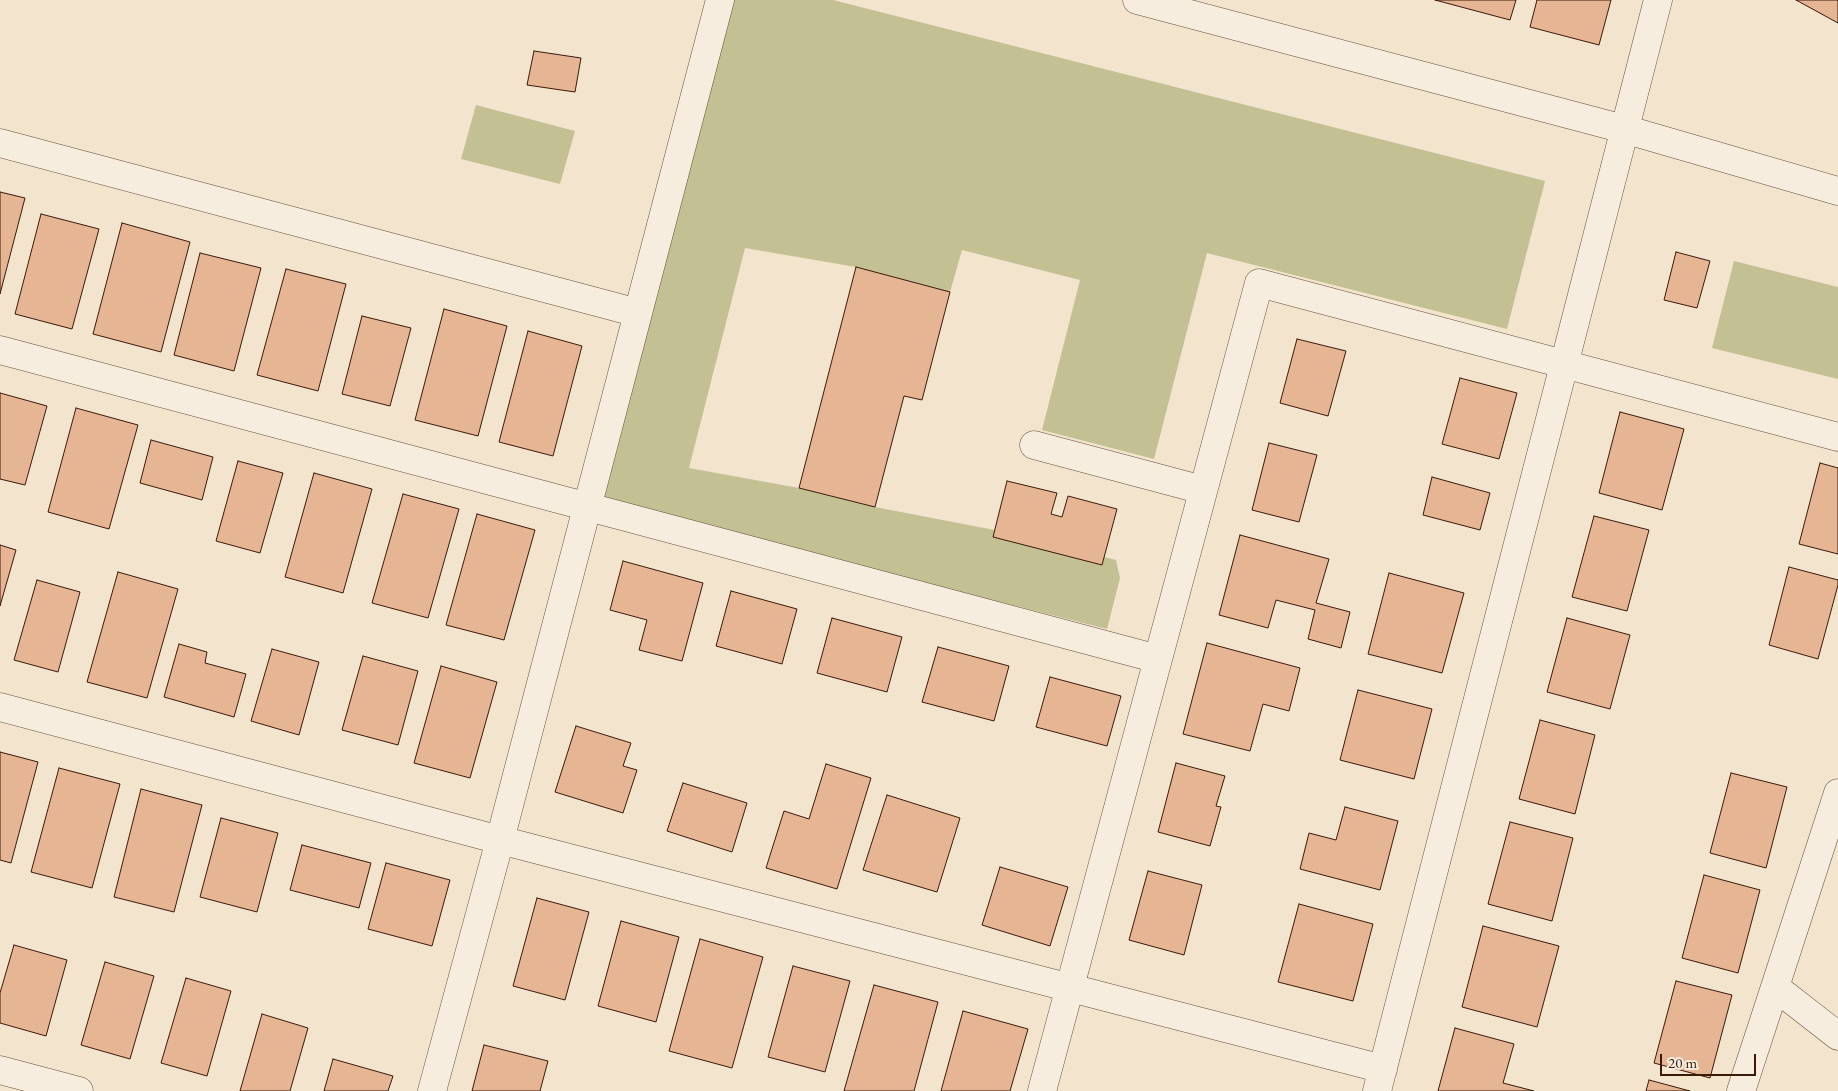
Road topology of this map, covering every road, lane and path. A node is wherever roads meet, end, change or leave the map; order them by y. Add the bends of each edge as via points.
1 (720, 0) edge
2 (1137, 0) edge
3 (1658, 0) edge
4 (1624, 129) junction
5 (0, 143) edge
6 (1838, 191) edge
7 (638, 313) junction
8 (0, 350) edge
9 (1564, 364) junction
10 (1838, 437) edge
11 (1034, 445) dead end
12 (1203, 490) junction
13 (588, 506) junction
14 (1158, 659) junction
15 (0, 707) edge
16 (1838, 793) edge
17 (500, 840) junction
18 (1775, 987) junction
19 (1070, 988) junction
20 (1838, 1036) edge
21 (0, 1070) edge
22 (1380, 1080) edge
23 (79, 1091) edge
24 (432, 1091) edge
25 (1042, 1091) edge
26 (1741, 1091) edge

1 - 7 street
2 - 4 street
3 - 4 street
4 - 6 street
4 - 9 street
5 - 7 street
7 - 13 street
8 - 13 street
9 - 10 street
9 - 12 street via 1259,283
9 - 22 street
11 - 12 street
12 - 14 street
13 - 14 street
13 - 17 street
14 - 19 street
15 - 17 street
16 - 18 street
17 - 19 street
17 - 24 street
18 - 20 street
18 - 26 street
19 - 22 street
19 - 25 street
21 - 23 street

